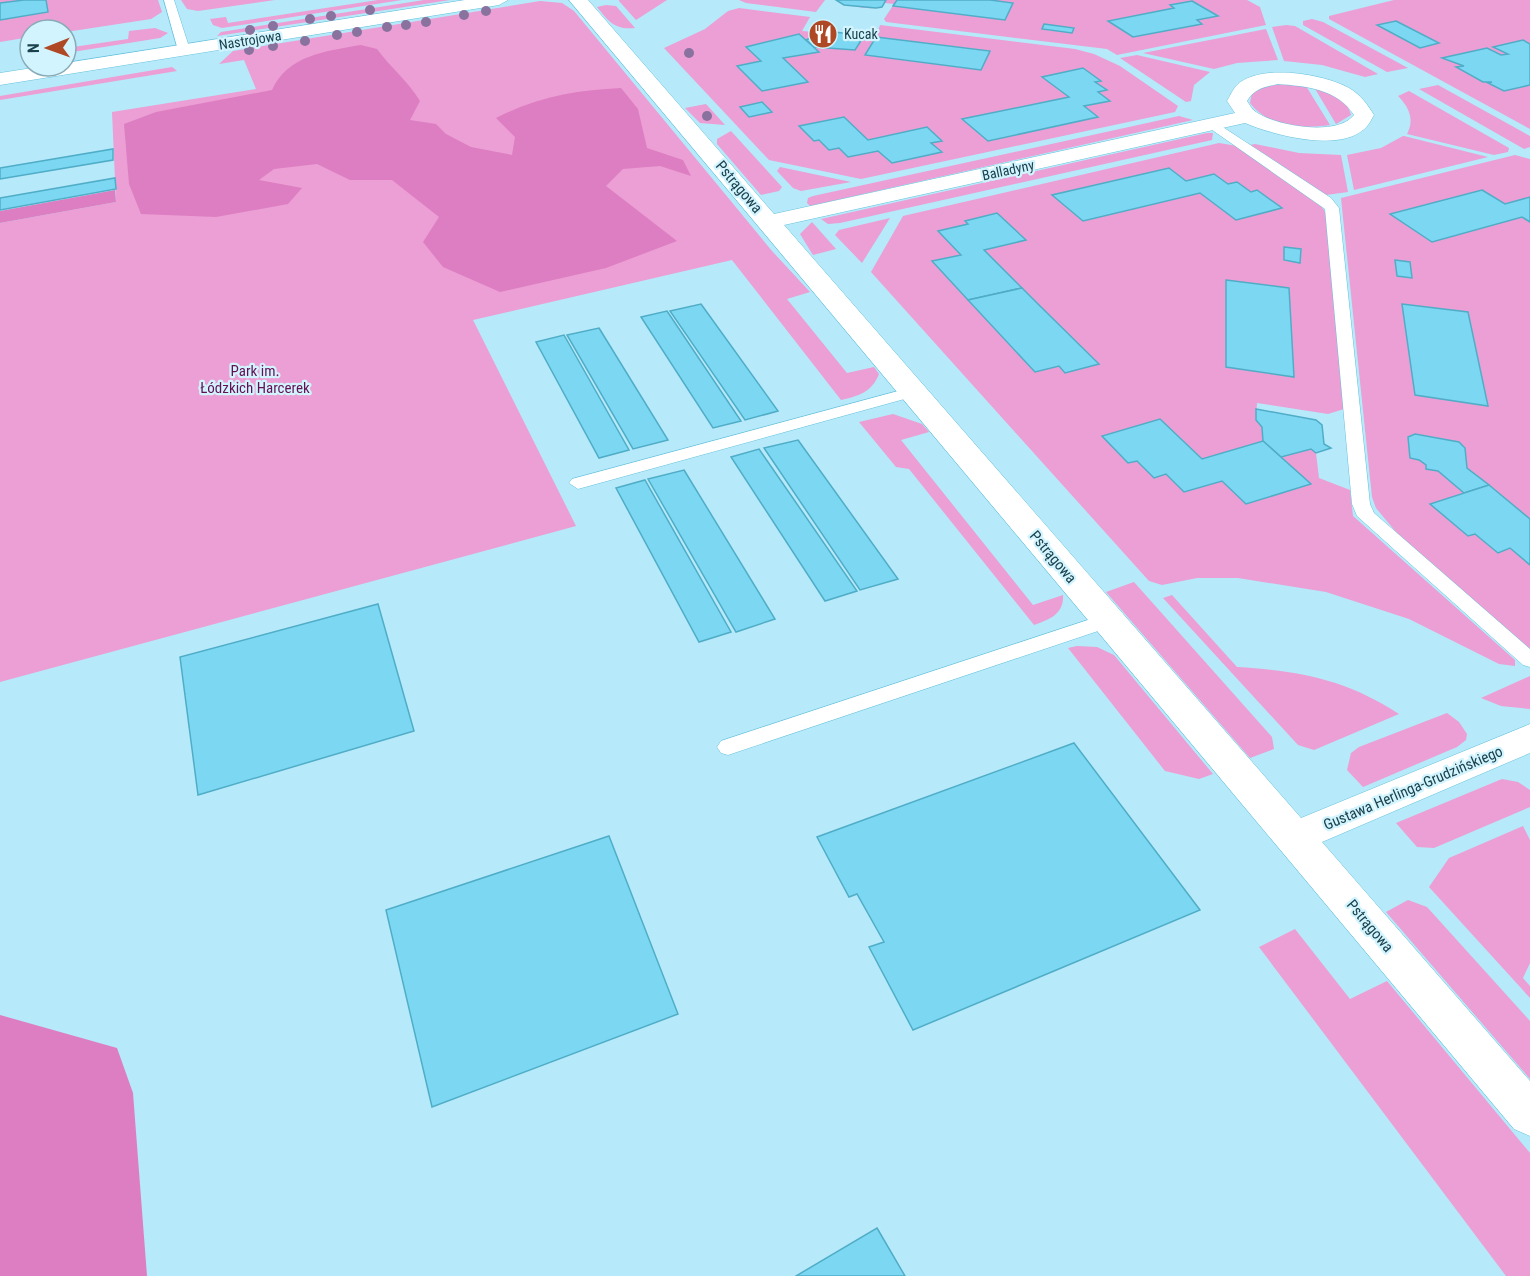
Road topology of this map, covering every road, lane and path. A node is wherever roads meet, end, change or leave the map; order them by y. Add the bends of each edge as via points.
1 (169, 0) edge
2 (499, 0) edge
3 (578, 0) edge
4 (184, 50) junction
5 (0, 80) edge
6 (1247, 116) junction
7 (1212, 124) junction
8 (768, 222) junction
9 (913, 392) junction
10 (578, 483) dead end
11 (1106, 621) junction
12 (1530, 660) edge
13 (1530, 738) edge
14 (729, 747) dead end
15 (1295, 837) junction
16 (1530, 1114) edge

1 - 4 lane
2 - 4 street, Nastrojowa
3 - 8 street, Pstrągowa
4 - 5 street, Nastrojowa
6 - 6 street via 1281,130 1317,134 1348,129 1359,124 1364,115 1358,102 1338,89 1285,79 1250,83 1242,89 1237,101
6 - 7 street, Balladyny
7 - 8 street, Balladyny
7 - 12 lane via 1332,208 1361,504 1366,516
8 - 9 street, Pstrągowa
9 - 10 lane
9 - 11 street, Pstrągowa
11 - 14 lane
11 - 15 street, Pstrągowa
13 - 15 street, Gustawa Herlinga-Grudzińskiego
15 - 16 street, Pstrągowa

